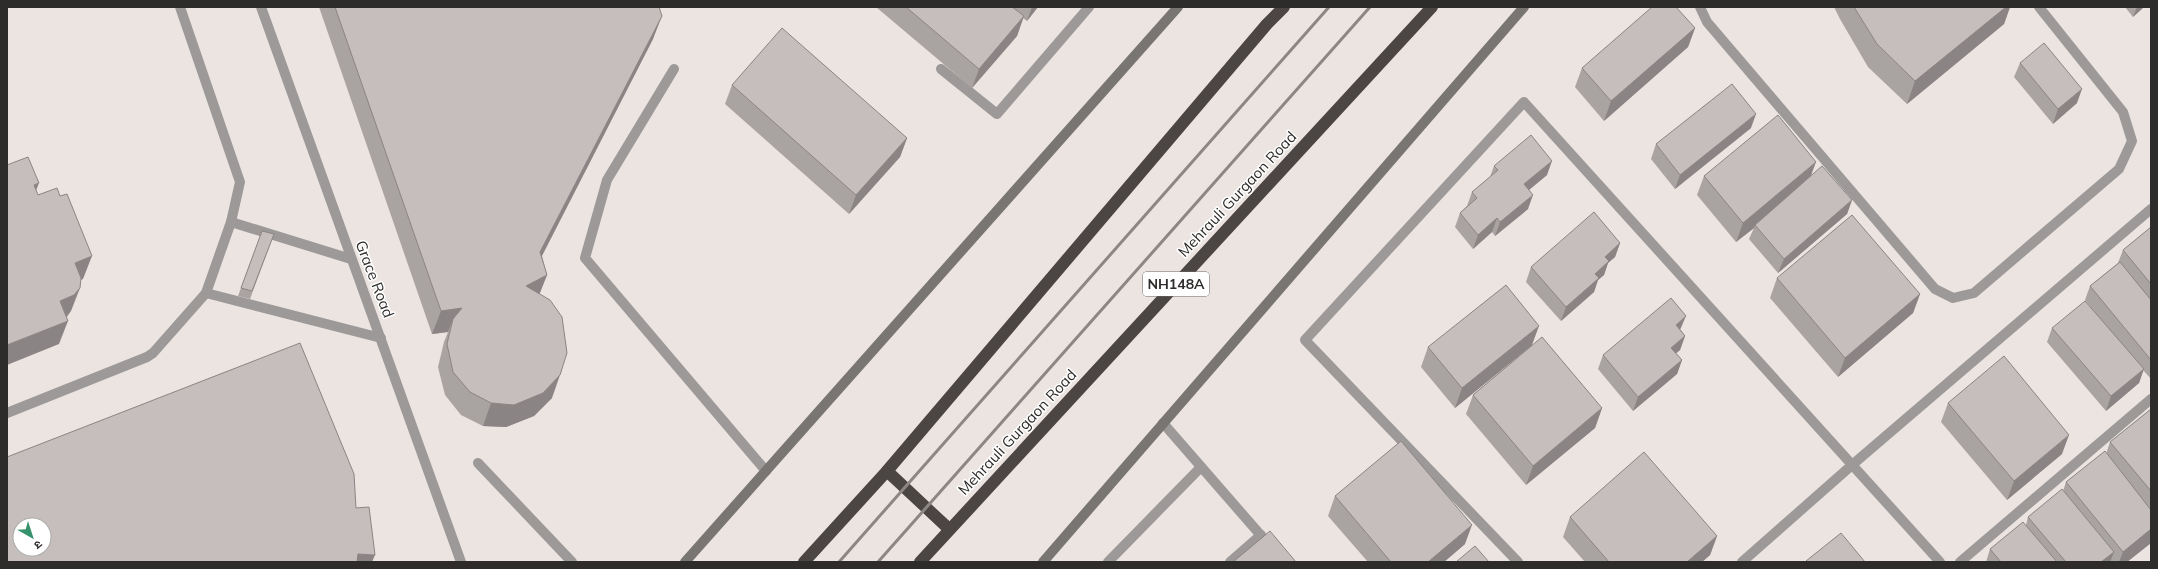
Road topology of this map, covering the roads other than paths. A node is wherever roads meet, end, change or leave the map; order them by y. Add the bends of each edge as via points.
1 (180, 7) edge
2 (261, 7) edge
3 (1089, 7) edge
4 (1178, 7) edge
5 (1284, 7) edge
6 (1432, 7) edge
7 (1524, 7) edge
8 (1700, 7) edge
9 (2039, 7) edge
10 (674, 69) dead end
11 (941, 69) dead end
12 (2151, 209) edge
13 (231, 222) junction
14 (351, 258) junction
15 (206, 293) junction
16 (381, 338) junction
17 (2151, 399) edge
18 (7, 412) edge
19 (1163, 424) junction
20 (478, 463) dead end
21 (1852, 465) junction
22 (1201, 467) junction
23 (766, 471) junction
24 (887, 471) junction
25 (949, 529) junction
26 (1261, 535) junction
27 (460, 562) edge
28 (572, 562) edge
29 (685, 562) edge
30 (804, 562) edge
31 (920, 562) edge
32 (1043, 562) edge
33 (1108, 562) edge
34 (1230, 562) edge
35 (1284, 562) edge
36 (1518, 562) edge
37 (1742, 562) edge
38 (1940, 562) edge
39 (1960, 562) edge

1 - 13 street via 240,182
2 - 14 street, Grace Road
3 - 11 street via 997,114
4 - 23 street
5 - 24 highway
6 - 25 highway, Mehrauli Gurgaon Road / NH148A
7 - 19 street
8 - 9 street via 1707,22 1935,289 1953,298 1974,293 2119,169 2132,141 2122,112
10 - 23 street via 607,180 585,258
12 - 21 street
13 - 14 street
13 - 15 street
14 - 16 street, Grace Road
15 - 16 street
15 - 18 street via 154,353
16 - 27 street, Grace Road
17 - 39 street
19 - 22 street
19 - 32 street
20 - 28 street
21 - 36 street via 1524,102 1304,340
21 - 37 street
21 - 38 street
22 - 26 street
22 - 33 street
23 - 29 street
24 - 25 highway
24 - 30 highway
25 - 31 highway, Mehrauli Gurgaon Road / NH148A
26 - 34 street
26 - 35 street

